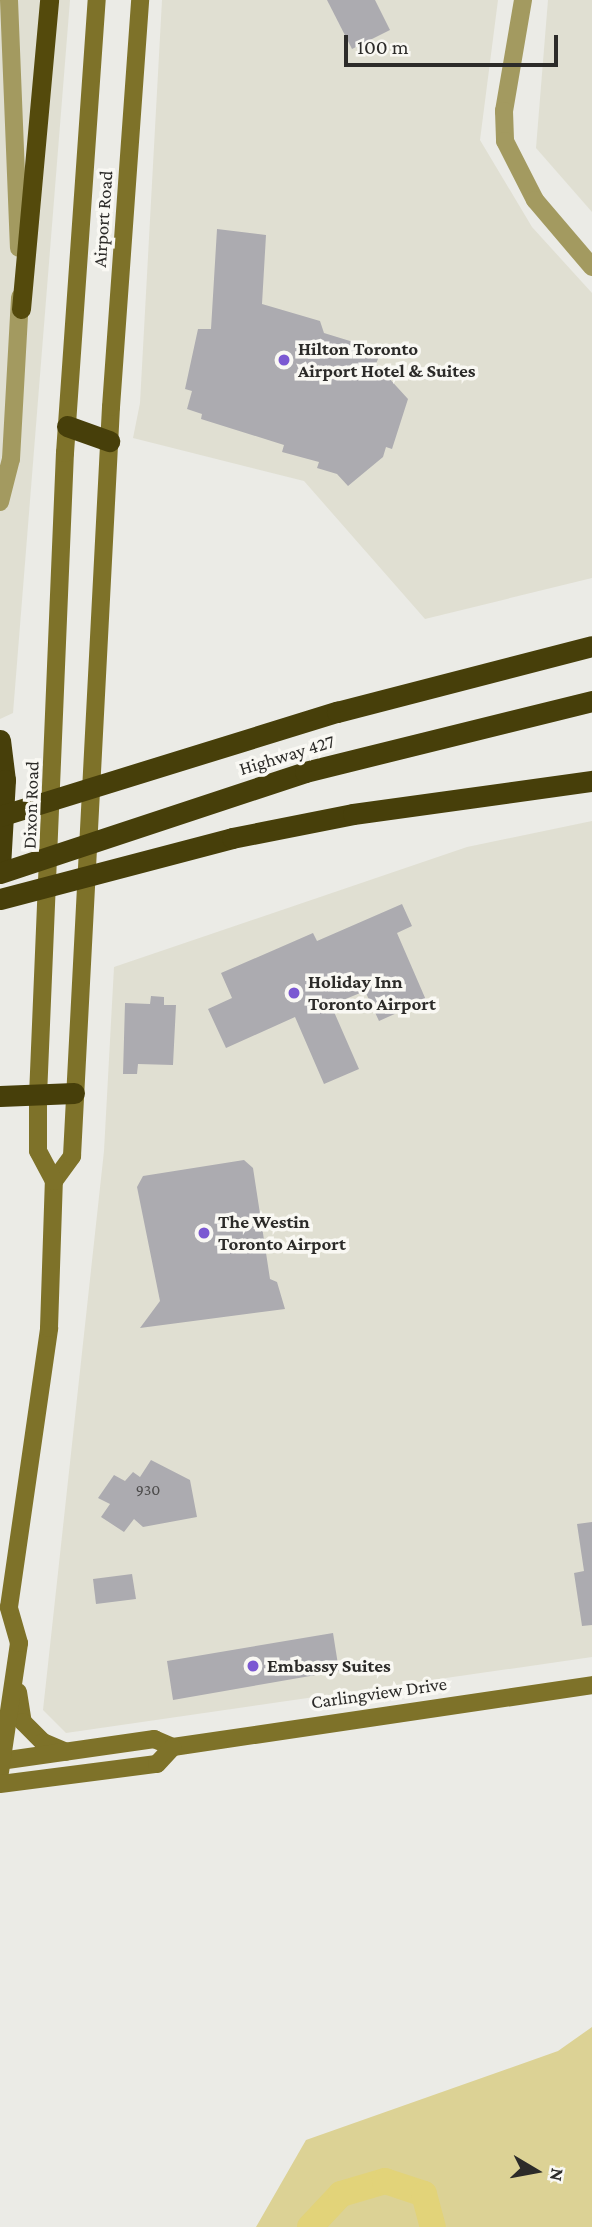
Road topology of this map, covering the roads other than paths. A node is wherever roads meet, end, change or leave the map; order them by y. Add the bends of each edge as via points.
1 (9, 0) edge
2 (49, 0) edge
3 (97, 0) edge
4 (140, 0) edge
5 (523, 0) edge
6 (592, 267) edge
7 (21, 309) junction
8 (67, 426) junction
9 (109, 441) junction
10 (0, 502) edge
11 (592, 646) edge
12 (592, 701) edge
13 (0, 740) edge
14 (592, 780) edge
15 (0, 816) edge
16 (0, 871) edge
17 (0, 899) edge
18 (75, 1093) junction
19 (0, 1096) edge
20 (38, 1096) junction
21 (54, 1181) junction
22 (4, 1623) edge
23 (16, 1671) junction
24 (592, 1685) edge
25 (173, 1747) junction
26 (66, 1752) junction
27 (1, 1764) edge
28 (0, 1784) edge

1 - 7 street
2 - 7 highway
3 - 8 main road, Airport Road
4 - 9 main road, Airport Road
5 - 6 street via 504,111 505,141 535,200
7 - 10 street via 15,418
8 - 9 highway
8 - 20 main road, Dixon Road
9 - 18 main road, Dixon Road
11 - 15 highway, Highway 427 via 405,693 136,771
12 - 16 highway, Highway 427 via 367,755
13 - 16 highway via 5,780
14 - 17 highway via 352,814 120,866
18 - 20 highway
18 - 21 main road, Dixon Road via 72,1156
19 - 20 highway
20 - 21 main road, Dixon Road via 38,1151
21 - 22 main road, Dixon Road via 48,1328
22 - 23 main road, Dixon Road via 19,1643
23 - 26 main road via 23,1722 43,1742
23 - 27 main road, Dixon Road
24 - 25 main road, Carlingview Drive
25 - 26 main road, Carlingview Drive via 154,1739
25 - 28 main road, Carlingview Drive via 157,1764
26 - 27 main road, Carlingview Drive

